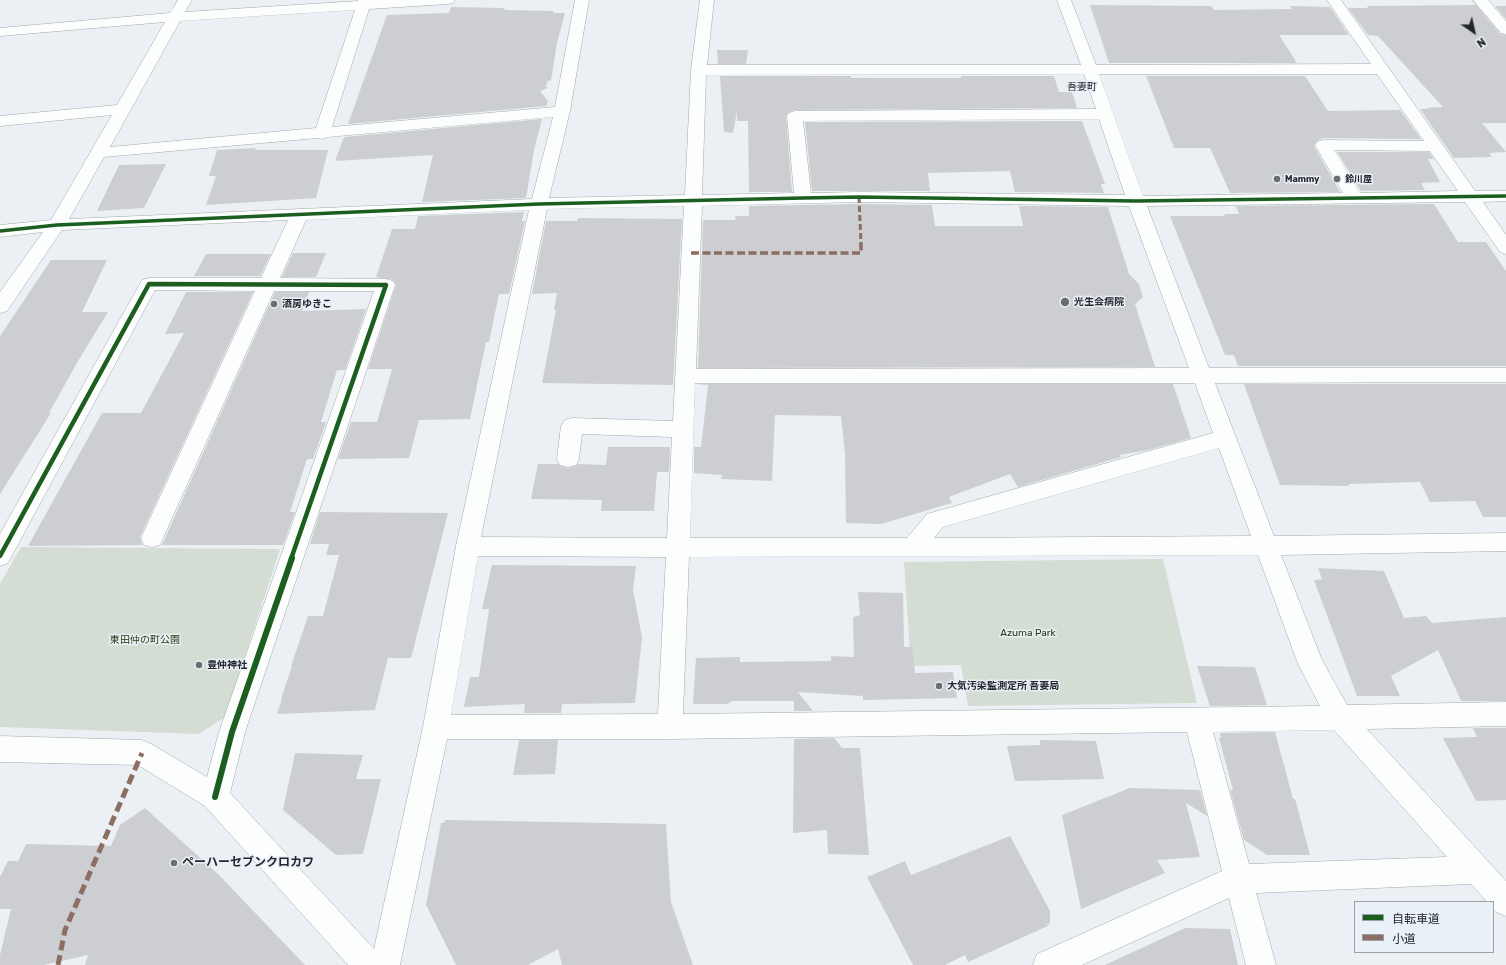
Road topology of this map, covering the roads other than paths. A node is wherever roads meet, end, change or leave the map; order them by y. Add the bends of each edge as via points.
1 (186, 0) edge
2 (448, 0) edge
3 (582, 0) edge
4 (707, 0) edge
5 (1064, 0) edge
6 (1334, 0) edge
7 (1480, 0) edge
8 (364, 2) edge
9 (176, 17) junction
10 (1506, 30) edge
11 (0, 32) edge
12 (1380, 69) junction
13 (699, 70) junction
14 (1090, 70) junction
15 (124, 109) junction
16 (562, 111) junction
17 (1106, 114) junction
18 (0, 120) edge
19 (322, 134) junction
20 (1435, 146) junction
21 (98, 153) junction
22 (1470, 196) junction
23 (1506, 196) edge
24 (803, 198) junction
25 (1355, 198) junction
26 (693, 201) junction
27 (1136, 201) junction
28 (539, 204) junction
29 (299, 215) junction
30 (57, 225) junction
31 (0, 231) edge
32 (1506, 248) edge
33 (268, 284) junction
34 (0, 306) edge
35 (1201, 374) junction
36 (1506, 375) edge
37 (685, 376) junction
38 (683, 429) junction
39 (1225, 438) junction
40 (568, 459) dead end
41 (152, 538) dead end
42 (1506, 542) edge
43 (468, 546) junction
44 (1265, 546) junction
45 (913, 547) junction
46 (677, 548) junction
47 (0, 556) edge
48 (1506, 714) edge
49 (1340, 718) junction
50 (1197, 721) junction
51 (436, 727) junction
52 (670, 727) junction
53 (0, 750) edge
54 (215, 797) junction
55 (1477, 870) junction
56 (1238, 879) junction
57 (1506, 902) edge
58 (368, 965) edge
59 (385, 965) edge
60 (1048, 965) edge
61 (1261, 965) edge

1 - 9 street
2 - 8 street
3 - 16 street
4 - 13 street
5 - 14 street
6 - 12 street
7 - 10 street
8 - 9 street
8 - 19 street
9 - 11 street
9 - 15 street
12 - 14 street
12 - 20 street
13 - 14 street
13 - 26 street
14 - 17 street
15 - 18 street
15 - 21 street
16 - 19 street
16 - 28 street
17 - 24 street via 795,116
17 - 27 street
19 - 21 street
20 - 22 street
20 - 25 street via 1324,146
21 - 30 street
22 - 23 street
22 - 25 street
22 - 32 street
24 - 26 street
24 - 27 street
25 - 27 street
26 - 28 street
26 - 37 street
27 - 35 street
28 - 29 street
28 - 43 street
29 - 30 street
29 - 33 street
30 - 31 street
30 - 34 street
33 - 41 street
33 - 47 street via 149,284
33 - 54 street via 386,285 232,732
35 - 36 street
35 - 37 street
35 - 39 street
37 - 38 street
38 - 40 street via 572,426
38 - 46 street
39 - 44 street
39 - 45 street via 935,520
42 - 44 street
43 - 46 street
43 - 51 street
44 - 45 street
44 - 49 street via 1311,664
45 - 46 street
46 - 52 street
48 - 49 street
49 - 50 street
49 - 55 street
50 - 52 street
50 - 56 street
51 - 52 street
51 - 59 street
53 - 54 street via 142,753
54 - 58 street
55 - 56 street
55 - 57 street
56 - 60 street
56 - 61 street

